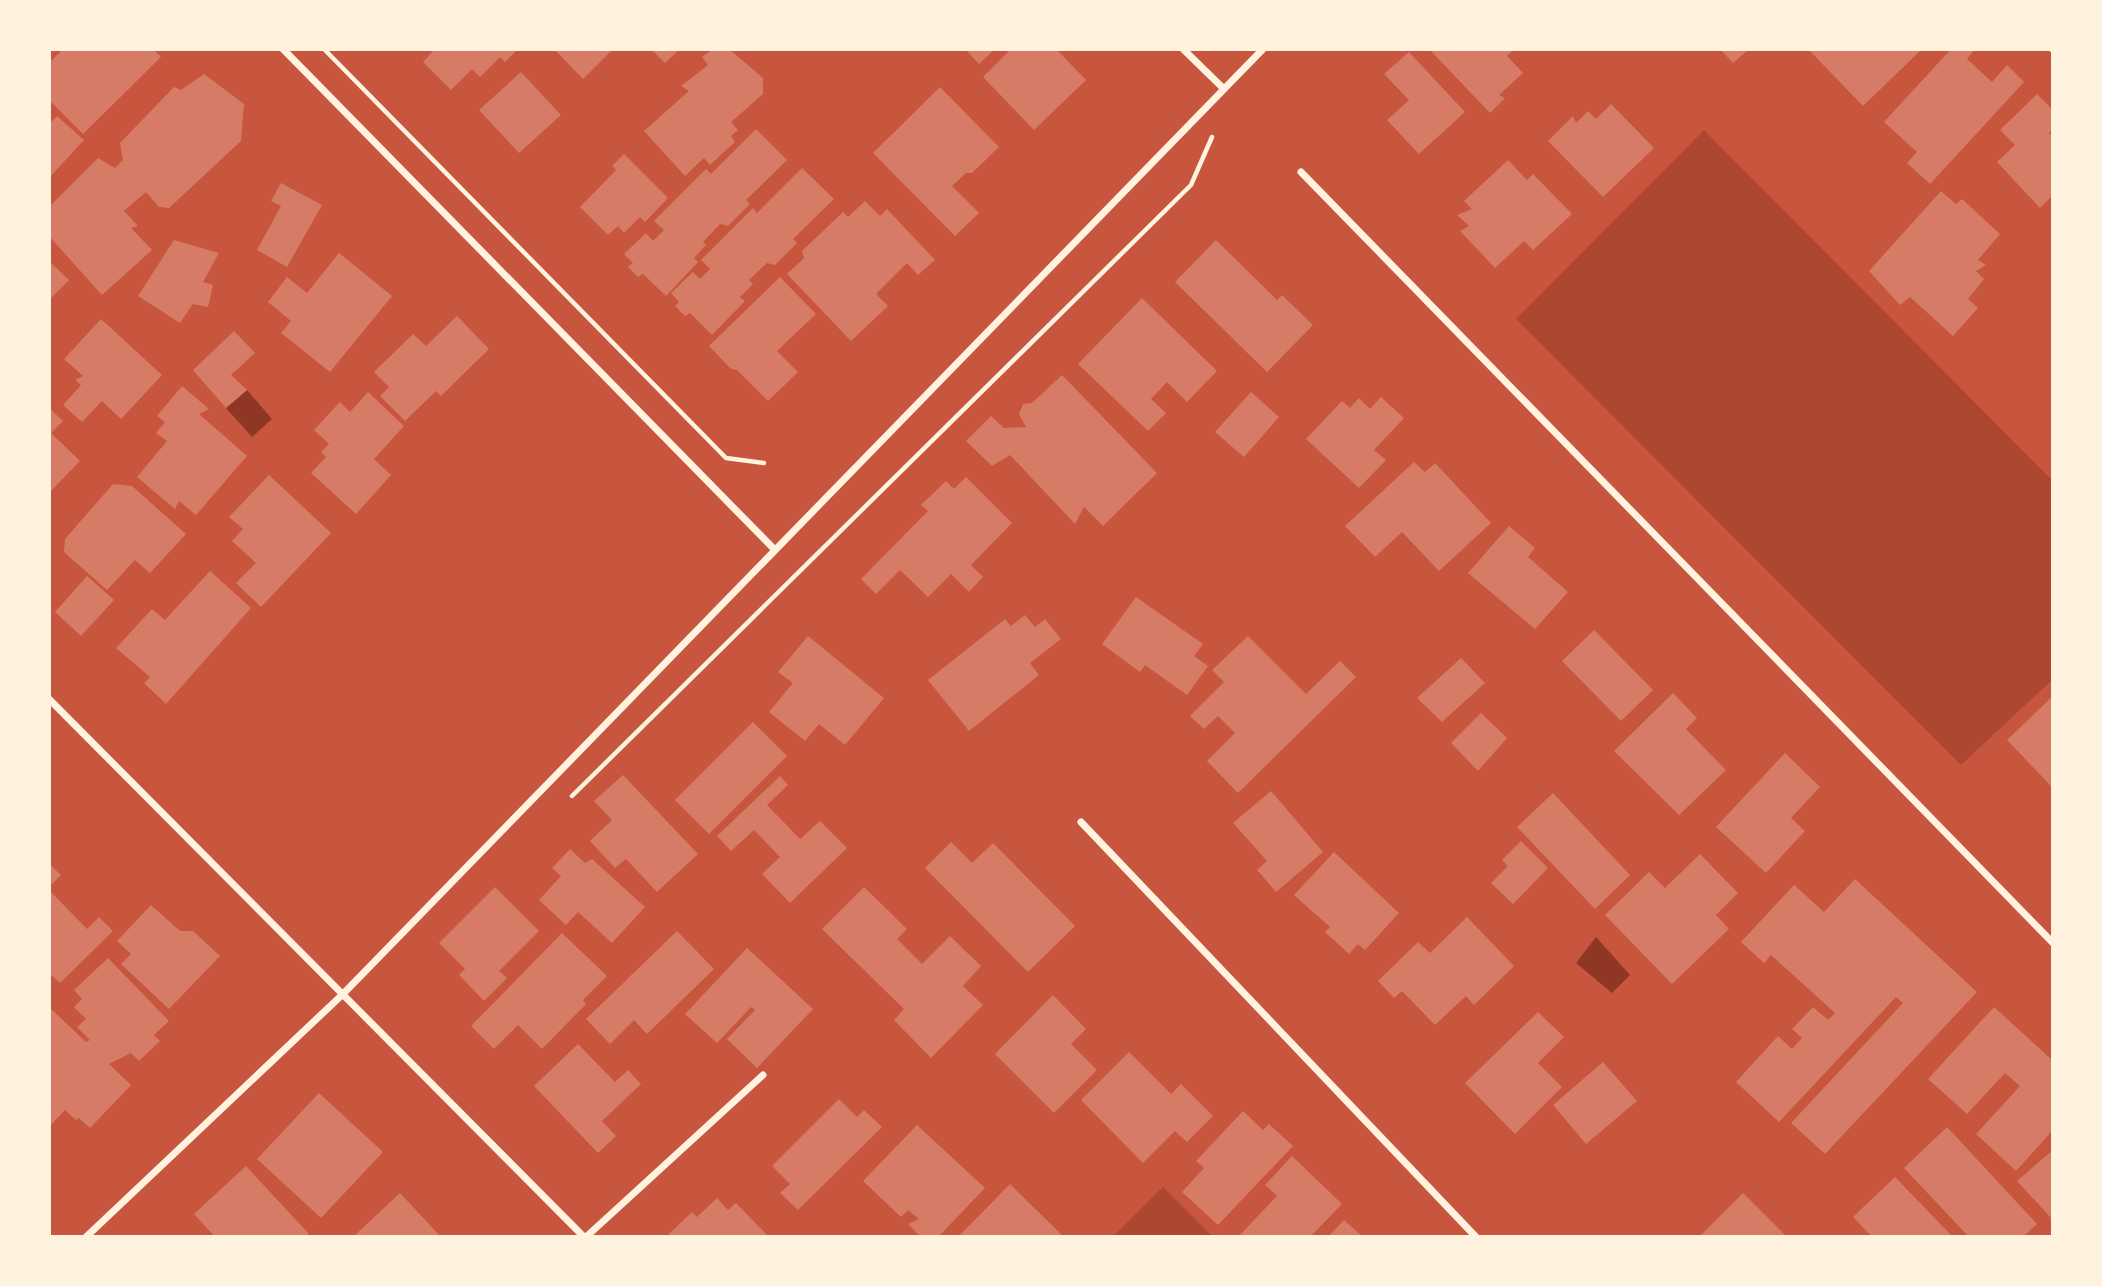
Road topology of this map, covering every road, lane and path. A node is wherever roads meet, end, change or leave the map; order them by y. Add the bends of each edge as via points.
1 (283, 49) edge
2 (324, 49) edge
3 (1183, 49) edge
4 (1263, 49) edge
5 (1224, 89) junction
6 (1213, 134) dead end
7 (1301, 172) dead end
8 (764, 463) dead end
9 (775, 550) junction
10 (49, 699) edge
11 (566, 802) dead end
12 (1081, 822) dead end
13 (2053, 943) edge
14 (343, 994) junction
15 (763, 1074) dead end
16 (86, 1237) edge
17 (585, 1237) edge
18 (1476, 1237) edge

1 - 9 street
2 - 8 path via 726,458
3 - 5 street
4 - 5 street
5 - 9 street
6 - 11 path via 1191,185
7 - 13 street
9 - 14 street
10 - 14 street
12 - 18 street
14 - 16 street
14 - 17 street
15 - 17 street

